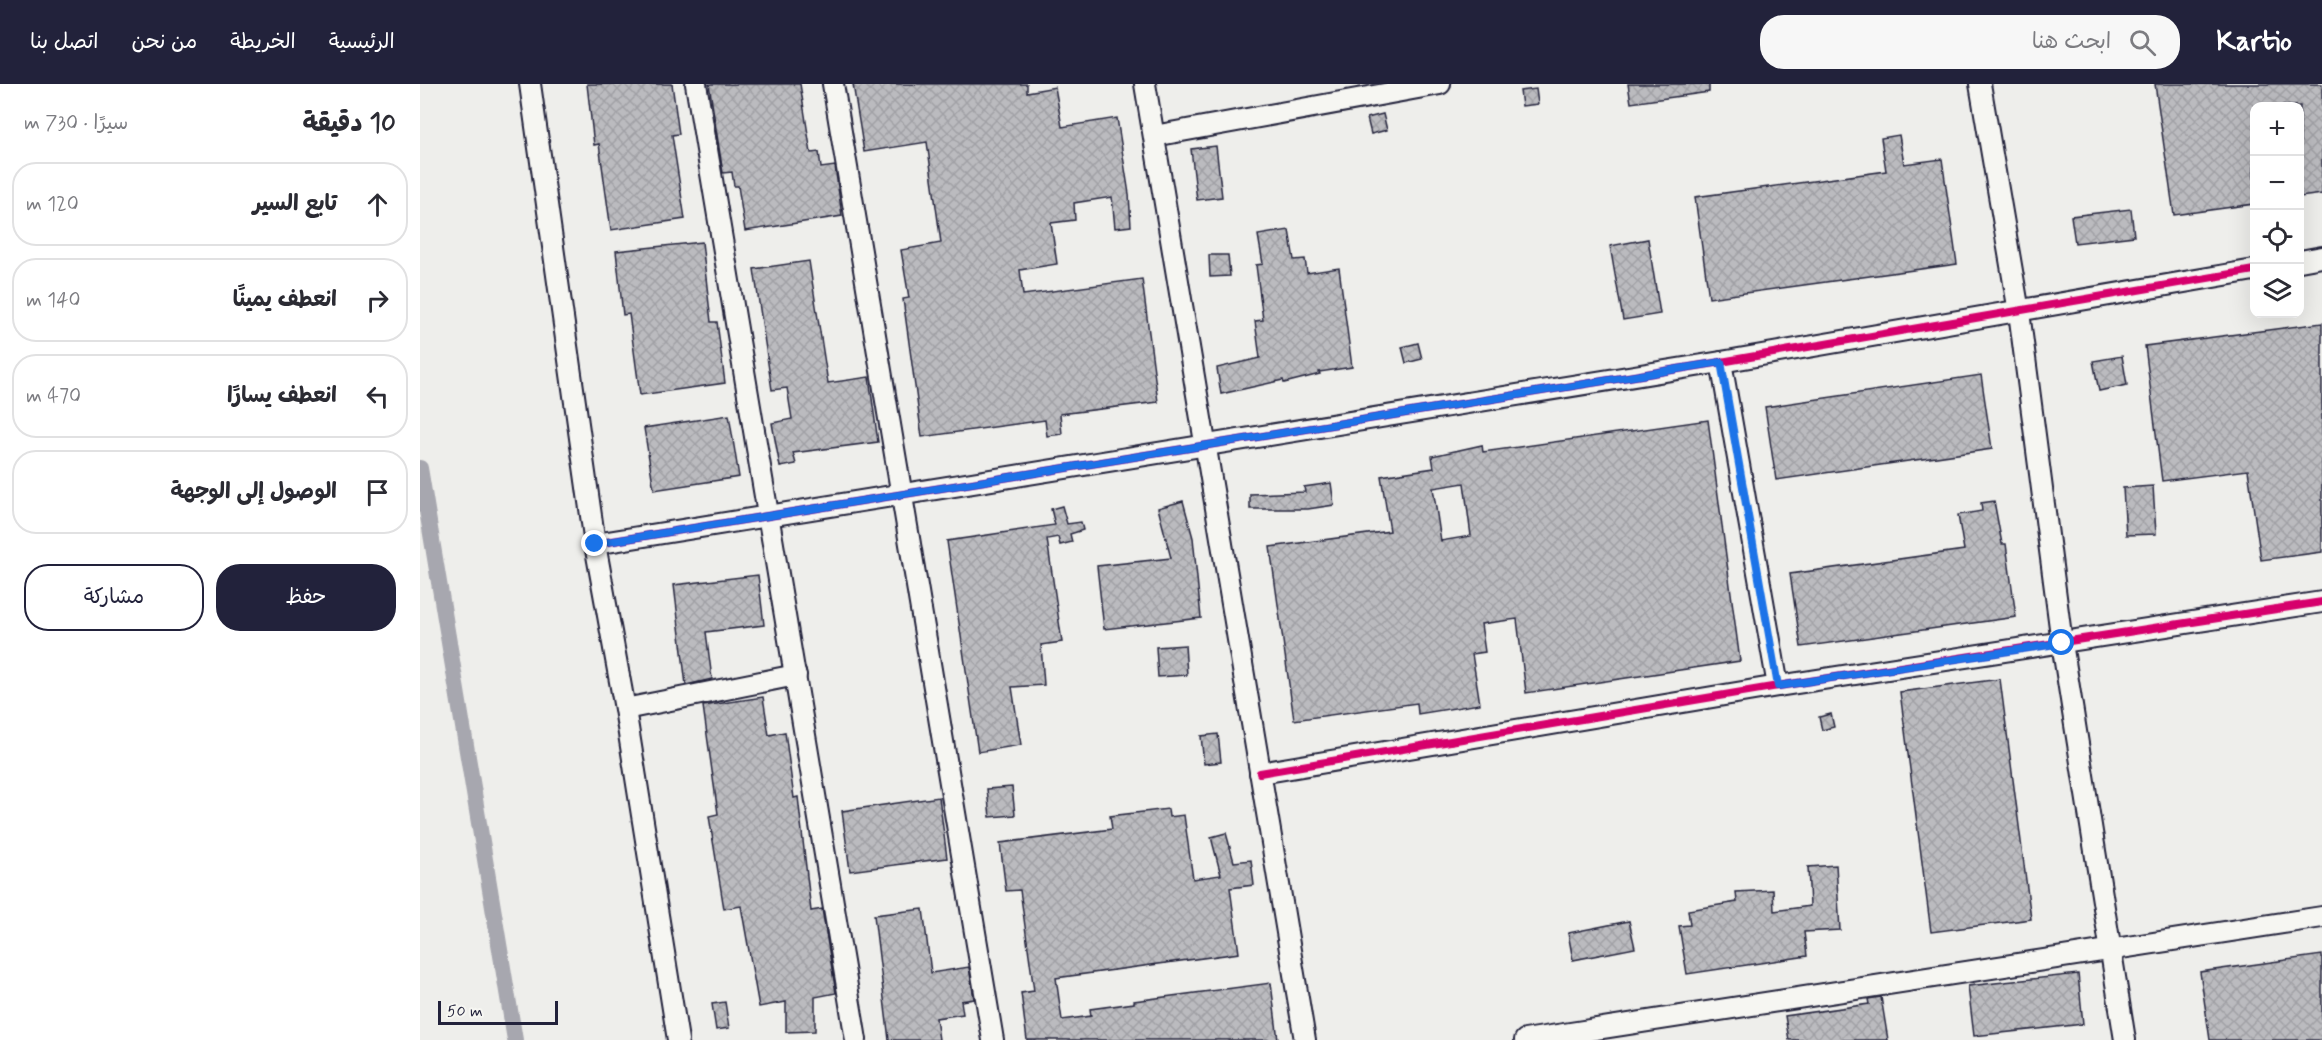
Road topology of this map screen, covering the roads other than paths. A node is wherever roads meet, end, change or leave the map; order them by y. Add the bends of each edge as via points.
1 (530, 84) edge
2 (696, 84) edge
3 (833, 84) edge
4 (1145, 84) edge
5 (1440, 84) edge
6 (1980, 84) edge
7 (1154, 136) junction
8 (2322, 257) edge
9 (2304, 260) edge
10 (2250, 271) edge
11 (2019, 312) junction
12 (1721, 362) junction
13 (1206, 447) junction
14 (902, 494) junction
15 (768, 517) junction
16 (595, 544) junction
17 (2322, 602) edge
18 (2062, 643) junction
19 (796, 675) junction
20 (1778, 686) junction
21 (625, 709) junction
22 (1260, 773) junction
23 (2322, 917) edge
24 (2110, 950) junction
25 (1550, 1038) edge
26 (678, 1040) edge
27 (856, 1040) edge
28 (993, 1040) edge
29 (1305, 1040) edge
30 (1525, 1040) edge
31 (2125, 1040) edge

1 - 16 street
2 - 15 street
3 - 14 street
4 - 7 street
5 - 7 street
6 - 11 street
7 - 13 street
8 - 9 street
10 - 11 street
11 - 12 street
11 - 18 street
12 - 13 street
12 - 20 street
13 - 14 street
13 - 22 street
14 - 15 street
14 - 28 street
15 - 16 street
15 - 19 street
16 - 21 street
17 - 18 street
18 - 20 street
18 - 24 street
19 - 21 street
19 - 27 street
20 - 22 street
21 - 26 street
22 - 29 street
23 - 24 street
24 - 25 street
24 - 31 street
25 - 30 street

